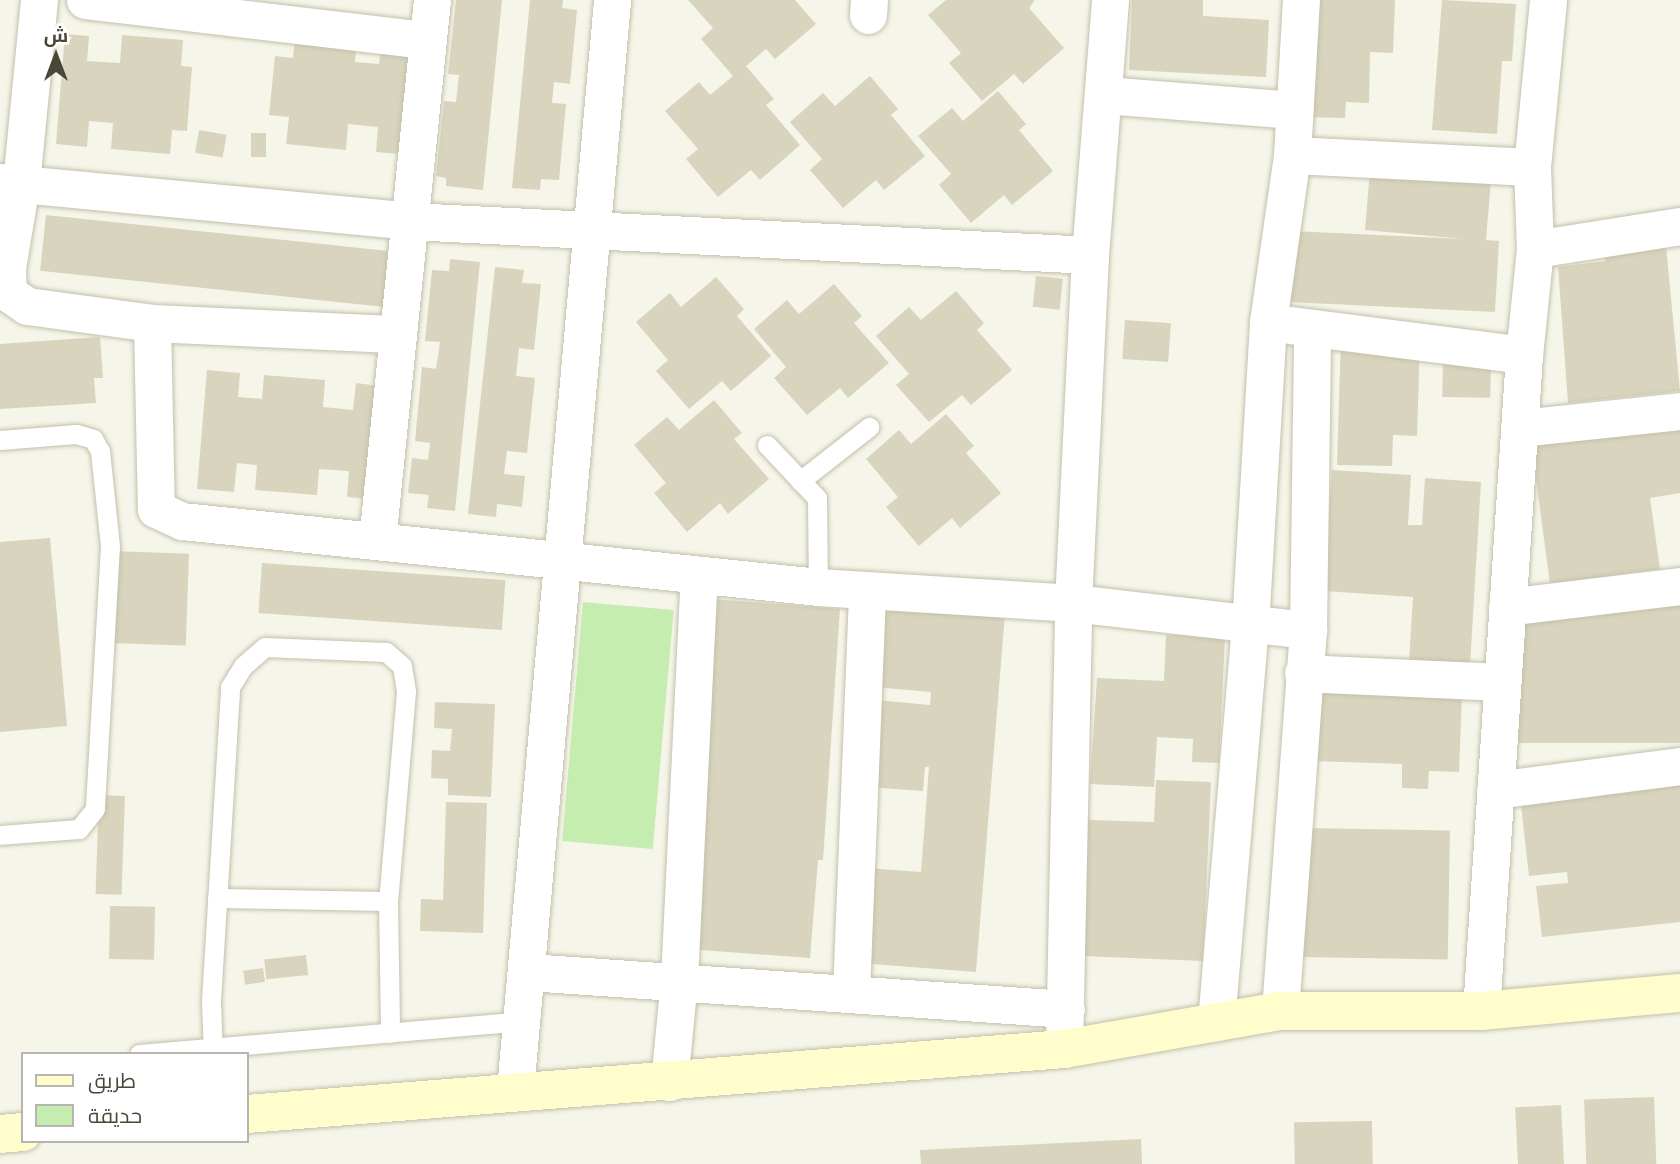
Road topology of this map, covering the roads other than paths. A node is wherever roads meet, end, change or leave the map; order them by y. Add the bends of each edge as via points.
1 (39, 0) edge
2 (85, 0) edge
3 (432, 0) edge
4 (612, 0) edge
5 (1110, 0) edge
6 (1301, 0) edge
7 (1548, 0) edge
8 (427, 40) junction
9 (1104, 95) junction
10 (1294, 110) junction
11 (1292, 155) junction
12 (1532, 167) junction
13 (11, 183) edge
14 (410, 221) junction
15 (1680, 226) edge
16 (590, 230) junction
17 (1535, 249) junction
18 (1090, 256) junction
19 (1268, 322) junction
20 (152, 323) junction
21 (1312, 328) junction
22 (398, 334) junction
23 (1524, 355) junction
24 (1680, 411) edge
25 (870, 427) dead end
26 (1521, 428) junction
27 (0, 440) edge
28 (767, 445) dead end
29 (800, 481) junction
30 (377, 541) junction
31 (563, 562) junction
32 (699, 575) junction
33 (1680, 586) edge
34 (818, 587) junction
35 (867, 592) junction
36 (1073, 603) junction
37 (1507, 607) junction
38 (1250, 626) junction
39 (1308, 630) junction
40 (1303, 673) junction
41 (1500, 682) junction
42 (1680, 766) edge
43 (1495, 790) junction
44 (0, 835) edge
45 (217, 898) junction
46 (388, 901) junction
47 (528, 972) junction
48 (679, 980) junction
49 (851, 993) junction
50 (1680, 993) edge
51 (1066, 1009) junction
52 (1280, 1011) junction
53 (1480, 1011) junction
54 (523, 1021) junction
55 (1216, 1022) junction
56 (390, 1033) junction
57 (1064, 1049) junction
58 (213, 1051) edge
59 (188, 1052) edge
60 (669, 1082) junction
61 (515, 1090) junction
62 (248, 1114) edge
63 (21, 1132) edge
64 (0, 1134) edge

1 - 13 street
2 - 8 street
3 - 8 street
4 - 16 street
5 - 9 street
6 - 10 street
7 - 12 street
8 - 14 street
9 - 10 street
9 - 18 street
10 - 11 street
11 - 12 street
11 - 19 street
12 - 17 street
13 - 14 street
13 - 20 street via 8,293 27,306
14 - 16 street
14 - 22 street
15 - 17 street
16 - 18 street
16 - 31 street
17 - 23 street
18 - 36 street
19 - 21 street
19 - 38 street
20 - 22 street
20 - 30 street via 156,509 181,521
21 - 23 street
21 - 39 street
22 - 30 street
23 - 26 street
24 - 26 street
25 - 29 lane
26 - 37 street
27 - 44 lane via 76,434 93,439 100,451 110,546 95,808 79,829
28 - 29 lane
29 - 34 lane via 817,498
30 - 31 street
31 - 32 street
31 - 47 street
32 - 34 street
32 - 48 street
33 - 37 street
34 - 35 street
35 - 36 street
35 - 49 street
36 - 38 street
36 - 51 street
37 - 41 street
38 - 39 street
38 - 55 street
39 - 40 street
40 - 41 street
40 - 52 street
41 - 43 street
42 - 43 street
43 - 53 street
45 - 46 lane
45 - 46 lane via 230,687 243,666 265,647 386,652 402,666 406,692
45 - 58 lane
46 - 56 lane
47 - 48 street
47 - 54 street
48 - 49 street
48 - 60 street
49 - 51 street
50 - 53 main road
51 - 57 street
52 - 53 main road
52 - 55 main road
54 - 56 lane
54 - 61 street
55 - 57 main road
56 - 58 lane
57 - 60 main road
58 - 59 lane
60 - 61 main road
61 - 62 main road
63 - 64 main road

